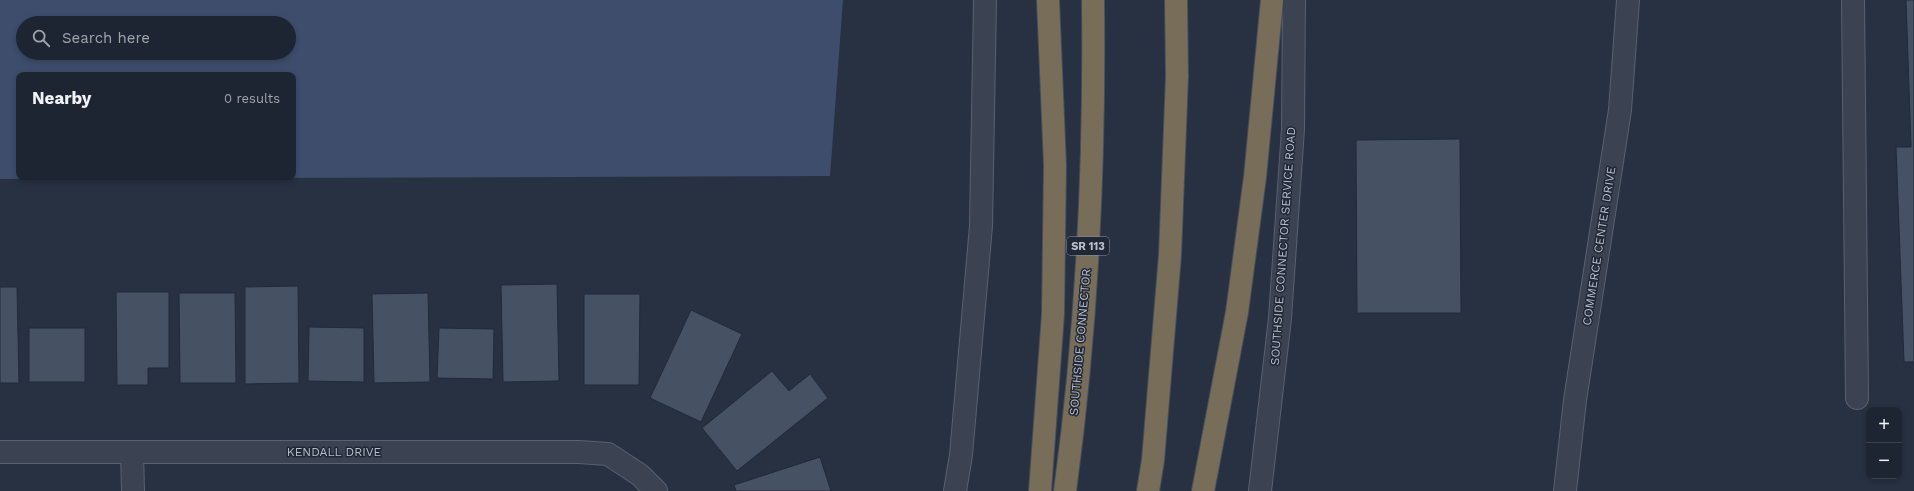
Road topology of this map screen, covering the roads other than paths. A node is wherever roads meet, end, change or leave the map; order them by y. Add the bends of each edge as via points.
1 (985, 0) edge
2 (1048, 0) edge
3 (1093, 0) edge
4 (1176, 0) edge
5 (1272, 0) edge
6 (1294, 0) edge
7 (1628, 0) edge
8 (1853, 0) edge
9 (1857, 398) dead end
10 (0, 452) edge
11 (132, 452) junction
12 (133, 491) edge
13 (656, 491) edge
14 (955, 491) edge
15 (1040, 491) edge
16 (1065, 491) edge
17 (1148, 491) edge
18 (1203, 491) edge
19 (1260, 491) edge
20 (1565, 491) edge

1 - 14 street via 981,226 961,455
2 - 15 highway via 1055,165 1052,314
3 - 16 highway, SOUTHSIDE CONNECTOR / SR 113 via 1088,248
4 - 17 highway via 1177,76 1170,255 1153,460
5 - 18 highway via 1256,177 1237,312
6 - 19 street, SOUTHSIDE CONNECTOR SERVICE ROAD via 1293,129 1280,318
7 - 20 street, COMMERCE CENTER DRIVE via 1620,110 1575,400
8 - 9 street
10 - 11 street, KENDALL DRIVE
11 - 12 street
11 - 13 street, KENDALL DRIVE via 608,454 640,475

